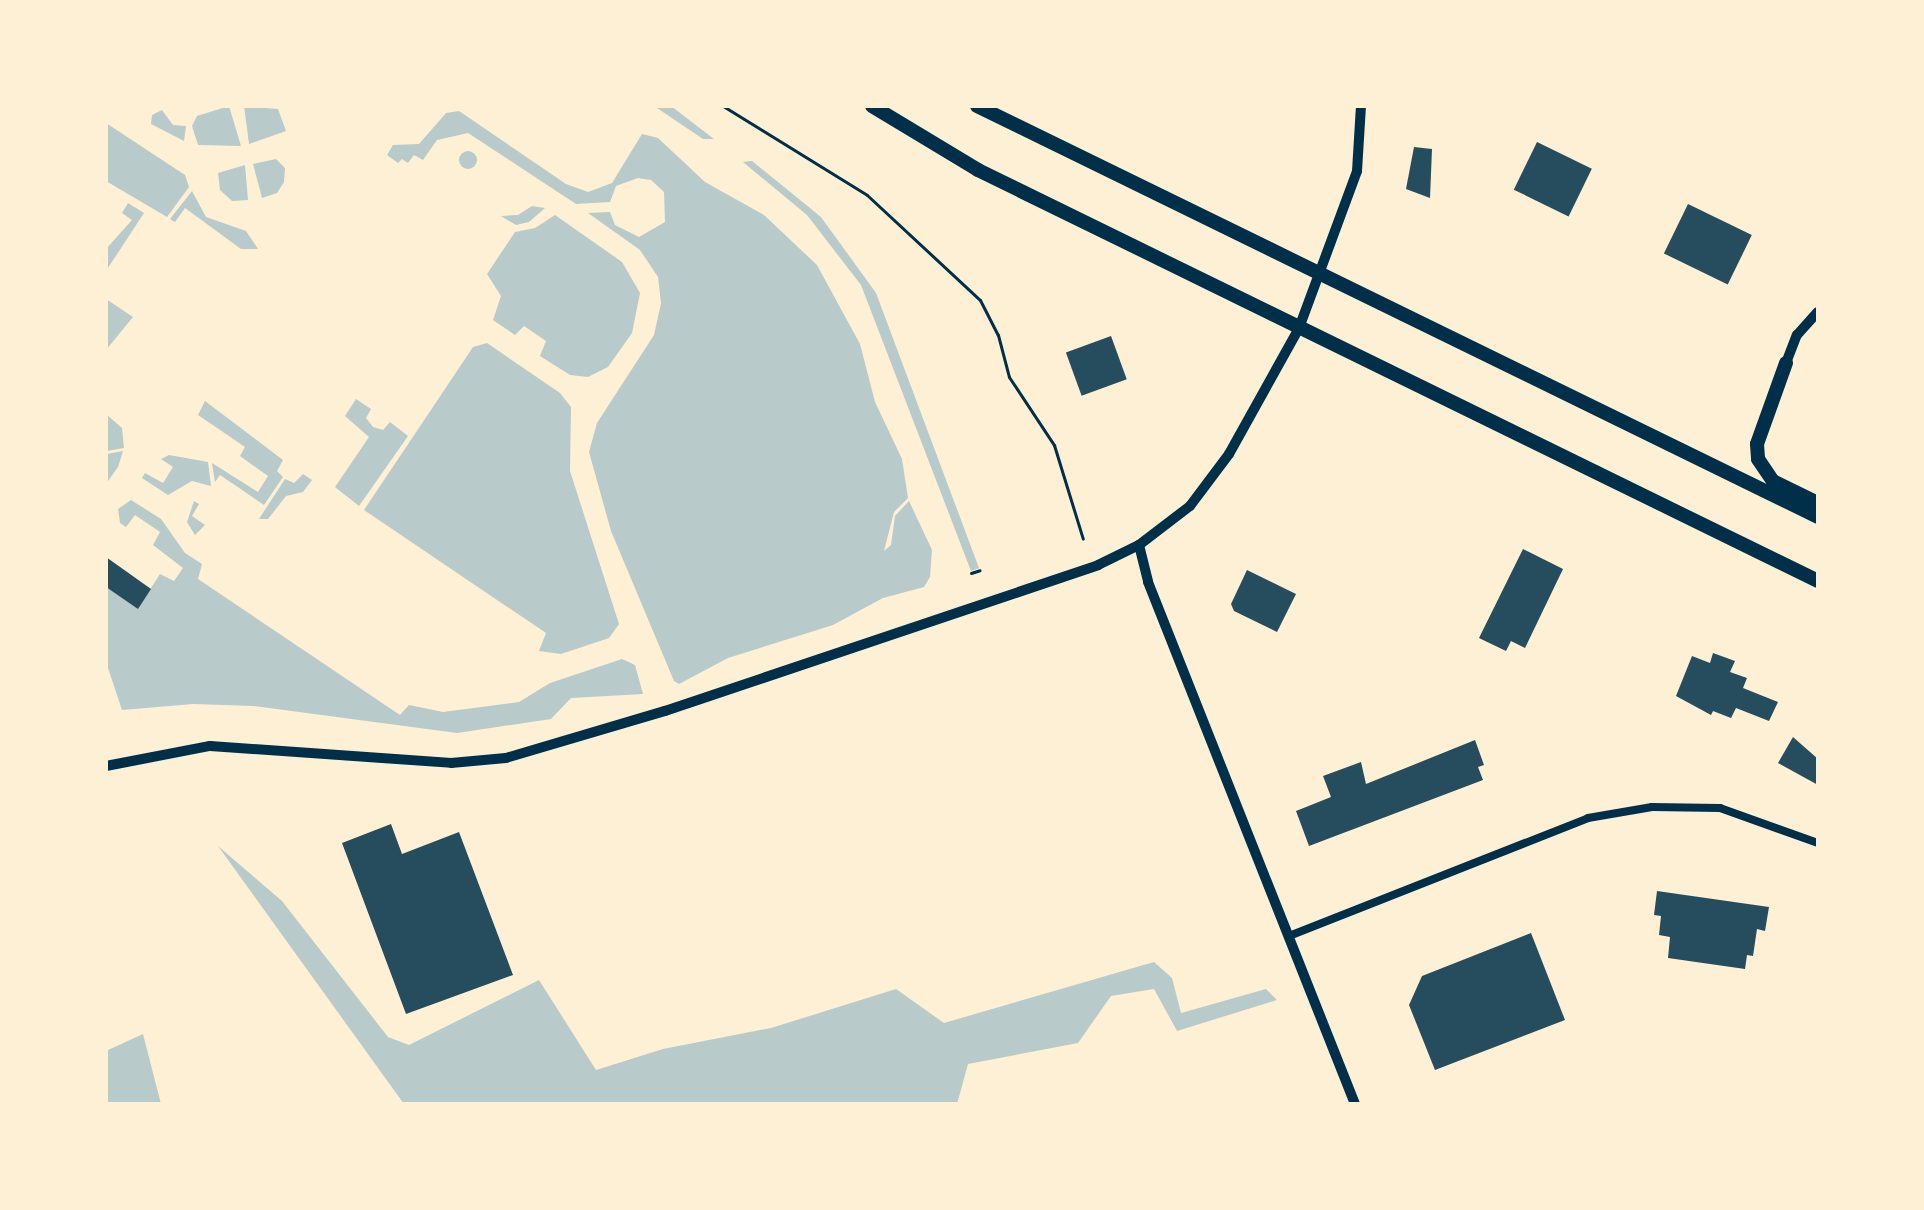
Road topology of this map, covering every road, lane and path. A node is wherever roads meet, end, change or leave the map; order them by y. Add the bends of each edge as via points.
1 (723, 106) edge
2 (872, 106) edge
3 (977, 106) edge
4 (1361, 106) edge
5 (1321, 277) junction
6 (1818, 312) edge
7 (1299, 328) junction
8 (1786, 363) joint
9 (1818, 503) edge
10 (1818, 517) edge
11 (1083, 539) dead end
12 (1139, 545) junction
13 (980, 570) dead end
14 (971, 573) dead end
15 (1818, 581) edge
16 (106, 766) edge
17 (1818, 843) edge
18 (1289, 936) junction
19 (1355, 1104) edge

1 - 11 path via 867,195 973,292 990,316 1009,377 1054,445
2 - 7 main road via 978,170
3 - 5 main road
4 - 5 street via 1357,171
5 - 7 street
5 - 10 main road
6 - 8 street via 1797,335
7 - 12 street via 1229,454 1190,506
7 - 15 main road
8 - 9 main road via 1757,444 1758,459 1773,481
12 - 16 street via 1065,576 652,716 506,758 451,763 210,746
12 - 18 street via 1148,582
13 - 14 path
17 - 18 street via 1720,808 1626,811 1588,818
18 - 19 street

